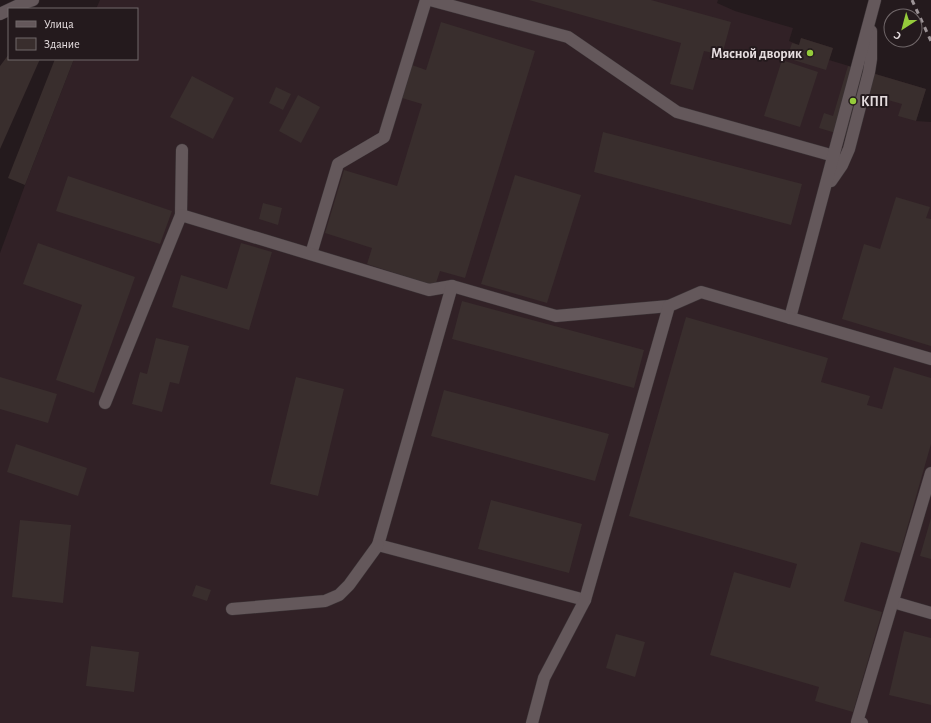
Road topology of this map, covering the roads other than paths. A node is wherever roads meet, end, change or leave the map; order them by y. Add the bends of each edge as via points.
1 (33, 0) edge
2 (426, 0) edge
3 (430, 0) edge
4 (875, 0) edge
5 (13, 8) edge
6 (871, 16) junction
7 (182, 150) dead end
8 (834, 156) junction
9 (826, 188) junction
10 (181, 215) junction
11 (312, 254) junction
12 (452, 286) junction
13 (669, 306) junction
14 (790, 318) junction
15 (931, 359) edge
16 (104, 403) dead end
17 (931, 474) edge
18 (378, 545) junction
19 (585, 600) junction
20 (893, 602) junction
21 (232, 609) dead end
22 (931, 613) edge
23 (532, 723) edge
24 (862, 723) edge

1 - 5 street
2 - 11 street via 384,137 338,164
3 - 8 street via 568,37 677,112
4 - 6 street
6 - 8 street
6 - 9 street via 871,59 865,88 849,149 842,165
7 - 10 street
8 - 9 street
9 - 14 street
10 - 11 street
10 - 16 street
11 - 12 street via 429,290
12 - 13 street via 556,316
12 - 18 street
13 - 14 street via 701,292
13 - 19 street
14 - 15 street
17 - 20 street
18 - 19 street
18 - 21 street via 349,586 339,595 325,601
19 - 23 street via 544,678
20 - 22 street
20 - 24 street via 858,722

